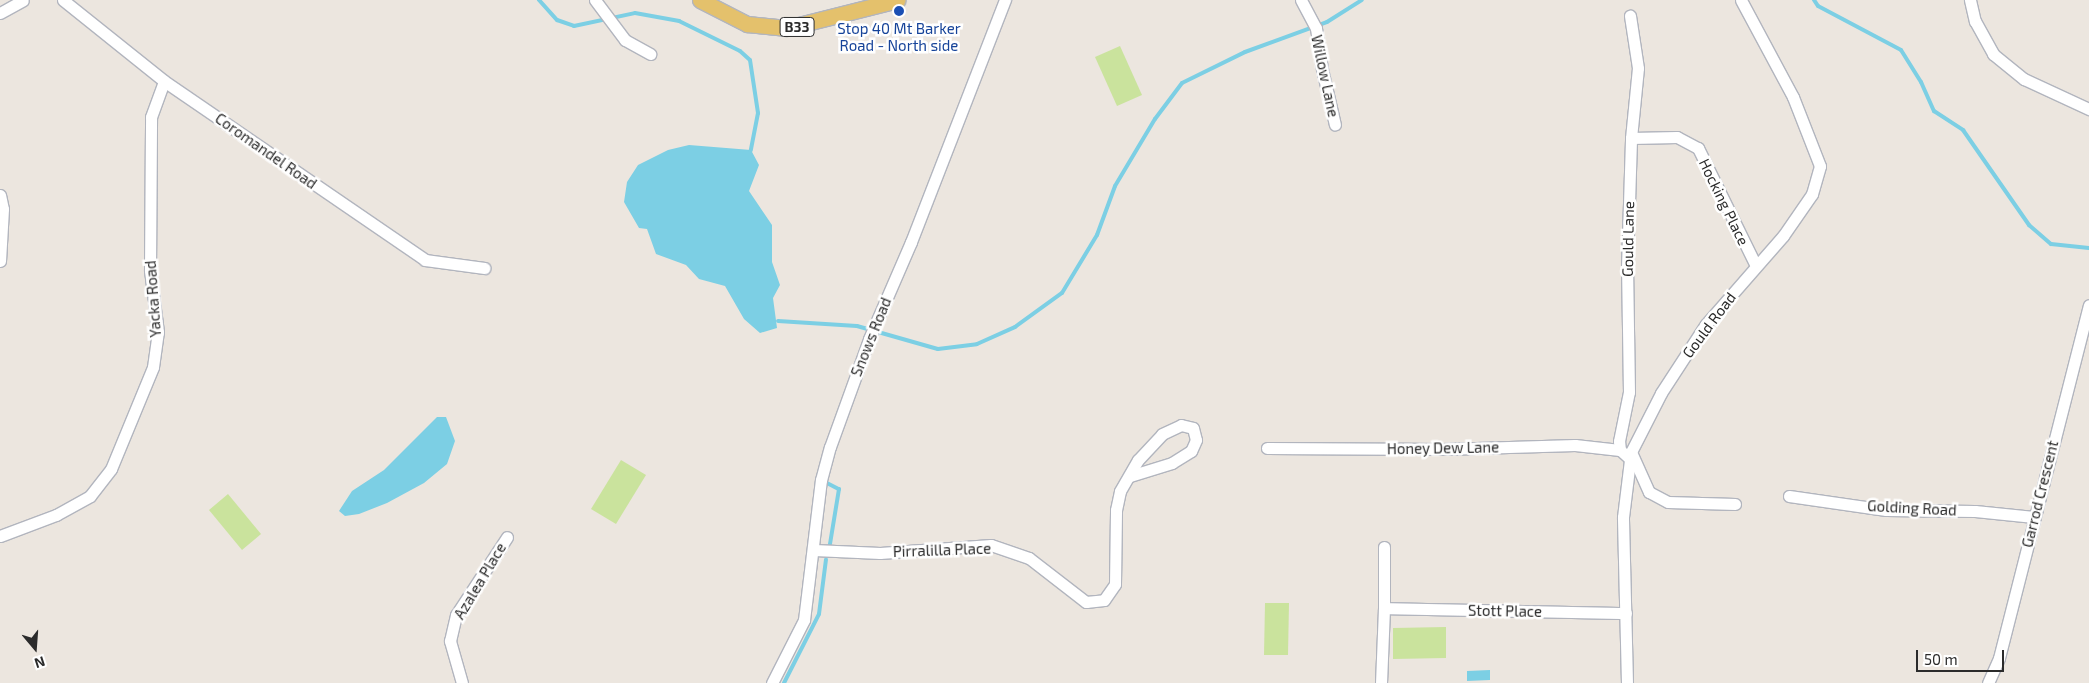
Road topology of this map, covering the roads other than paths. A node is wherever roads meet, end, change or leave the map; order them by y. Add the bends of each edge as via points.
1 (23, 0) edge
2 (63, 0) edge
3 (595, 0) edge
4 (700, 0) edge
5 (898, 0) edge
6 (1005, 0) edge
7 (1301, 0) edge
8 (1741, 0) edge
9 (1970, 0) edge
10 (0, 13) edge
11 (1630, 16) dead end
12 (650, 54) dead end
13 (164, 81) junction
14 (2089, 109) edge
15 (1335, 125) dead end
16 (1631, 138) junction
17 (0, 195) edge
18 (0, 261) edge
19 (1756, 266) junction
20 (484, 268) dead end
21 (2089, 305) edge
22 (1266, 448) dead end
23 (1627, 453) junction
24 (1130, 476) junction
25 (1790, 496) dead end
26 (1735, 504) dead end
27 (2034, 517) junction
28 (0, 536) edge
29 (507, 538) dead end
30 (1384, 547) dead end
31 (814, 550) junction
32 (1384, 608) junction
33 (1626, 613) junction
34 (462, 683) edge
35 (772, 683) edge
36 (1381, 683) edge
37 (1627, 683) edge
38 (1988, 683) edge

1 - 10 street
2 - 13 street, Coromandel Road
3 - 12 street via 625,40
4 - 5 main road, B33 via 746,24 787,28
6 - 31 street, Snows Road via 869,339 821,480
7 - 15 street, Willow Lane via 1314,24
8 - 19 street, Gould Road via 1793,97 1820,166 1812,194 1783,236
9 - 14 street via 1976,21 1993,54 2024,79
11 - 16 street, Gould Lane via 1638,68
13 - 20 street, Coromandel Road via 425,260
13 - 28 street, Yacka Road via 151,117 150,270 158,332 153,367 110,469 90,496 56,515
16 - 19 street, Hocking Place via 1677,137 1698,148
16 - 23 street, Gould Lane via 1627,267 1629,392 1618,441
17 - 18 street via 3,209
19 - 23 street, Gould Road via 1706,324
21 - 27 street, Garrod Crescent
22 - 23 street, Honey Dew Lane via 1443,449 1575,445
23 - 26 street via 1649,492 1668,502
23 - 33 street, Gould Road via 1623,517
24 - 24 street, Pirralilla Place via 1148,446 1162,434 1181,425 1193,428 1196,440 1191,451 1172,462
24 - 31 street, Pirralilla Place via 1120,492 1116,510 1115,584 1104,600 1086,602 1029,558 991,545 880,553
25 - 27 street, Golding Road via 1886,510 1975,511
27 - 38 street, Garrod Crescent via 1999,658
29 - 34 street, Azalea Place via 456,615 450,641
30 - 32 street
31 - 35 street, Snows Road via 804,620
32 - 33 street, Stott Place
32 - 36 street
33 - 37 street, Gould Road

